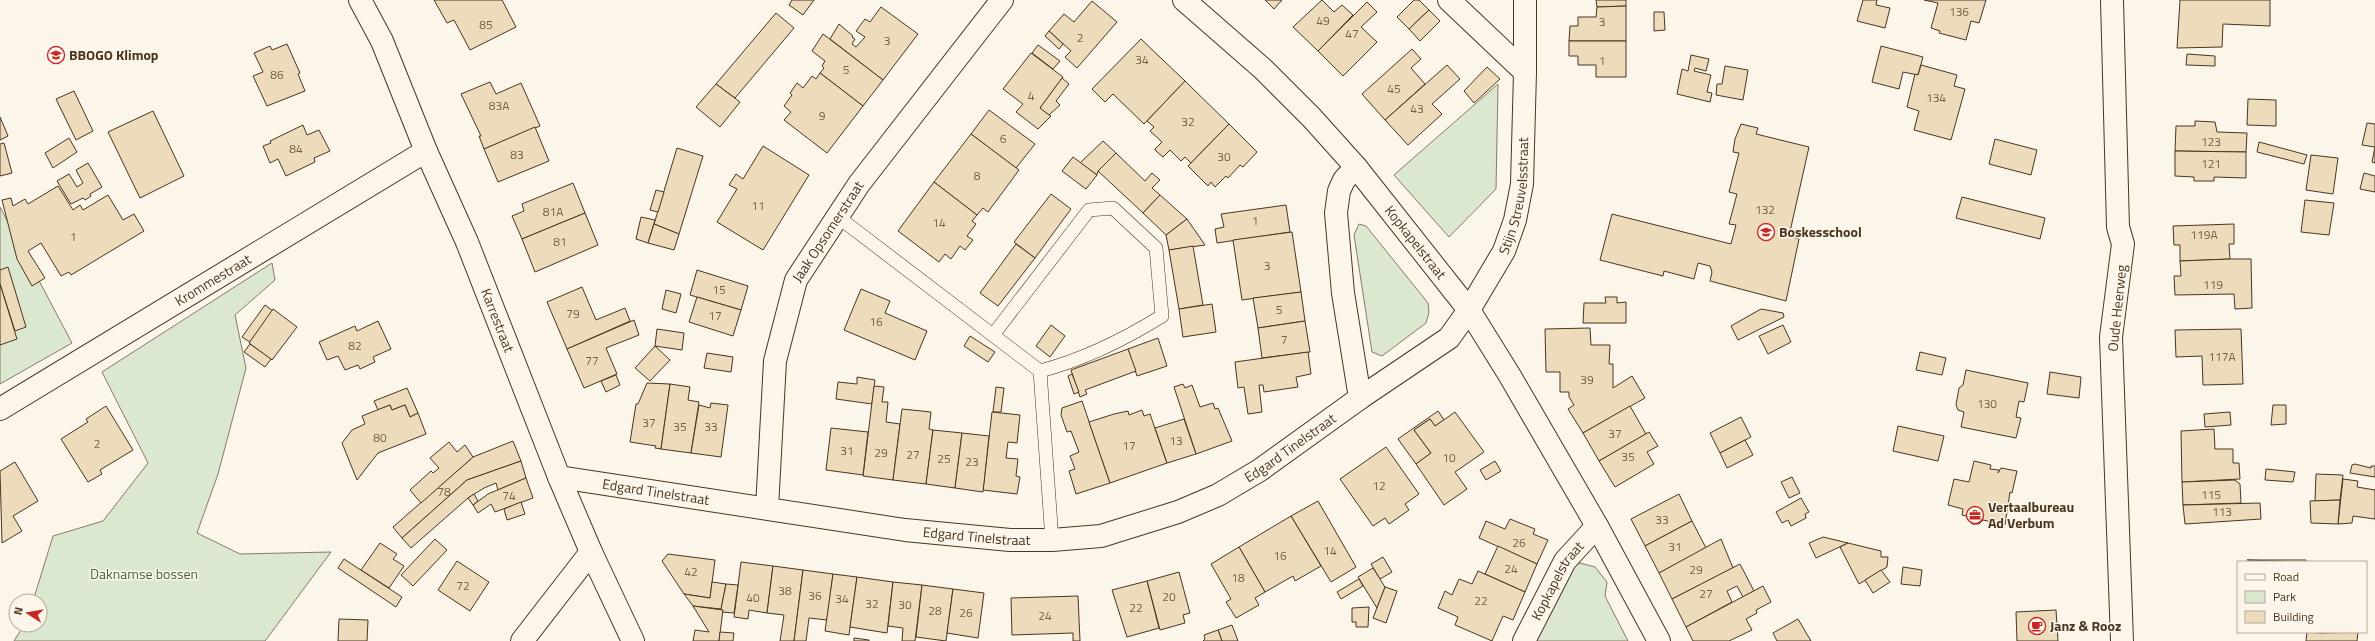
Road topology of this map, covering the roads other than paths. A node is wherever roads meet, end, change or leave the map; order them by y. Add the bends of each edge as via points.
1 (360, 0) edge
2 (1002, 0) edge
3 (1184, 0) edge
4 (1449, 0) edge
5 (1525, 0) edge
6 (2112, 0) edge
7 (1525, 72) junction
8 (426, 151) junction
9 (1356, 167) junction
10 (838, 217) junction
11 (1469, 310) junction
12 (993, 336) junction
13 (1040, 371) junction
14 (1360, 398) junction
15 (0, 409) edge
16 (559, 477) junction
17 (767, 508) junction
18 (1597, 526) junction
19 (1052, 540) junction
20 (591, 552) junction
21 (522, 641) edge
22 (633, 641) edge
23 (1524, 641) edge
24 (1659, 641) edge
25 (2122, 641) edge

1 - 8 street, Karrestraat via 382,41
2 - 10 street, Jaak Opsomerstraat via 859,184
3 - 9 street, Kopkapelstraat via 1268,75 1312,118
4 - 7 street
5 - 7 street, Stijn Streuvelsstraat
6 - 25 street, Oude Heerweg via 2118,227 2123,244 2111,337
7 - 11 street, Stijn Streuvelsstraat via 1522,184 1515,220 1504,251
8 - 15 street, Krommestraat
8 - 16 street, Karrestraat via 467,242
9 - 11 street, Kopkapelstraat
9 - 14 street via 1344,180 1339,191 1336,213 1343,293
10 - 12 lane
10 - 17 street, Jaak Opsomerstraat via 796,280 775,361
11 - 14 street, Edgard Tinelstraat via 1449,338
11 - 18 street, Kopkapelstraat
12 - 13 lane
12 - 13 lane via 1089,210 1113,208 1156,248 1162,316 1136,332 1059,366
13 - 19 lane
14 - 19 street, Edgard Tinelstraat via 1260,470 1218,495 1172,515 1101,536
16 - 17 street, Edgard Tinelstraat
16 - 20 street, Karrestraat
17 - 19 street, Edgard Tinelstraat via 905,530 1010,540
18 - 23 street, Kopkapelstraat via 1565,561
18 - 24 street, Kopkapelstraat
20 - 21 street
20 - 22 street, Karrestraat

